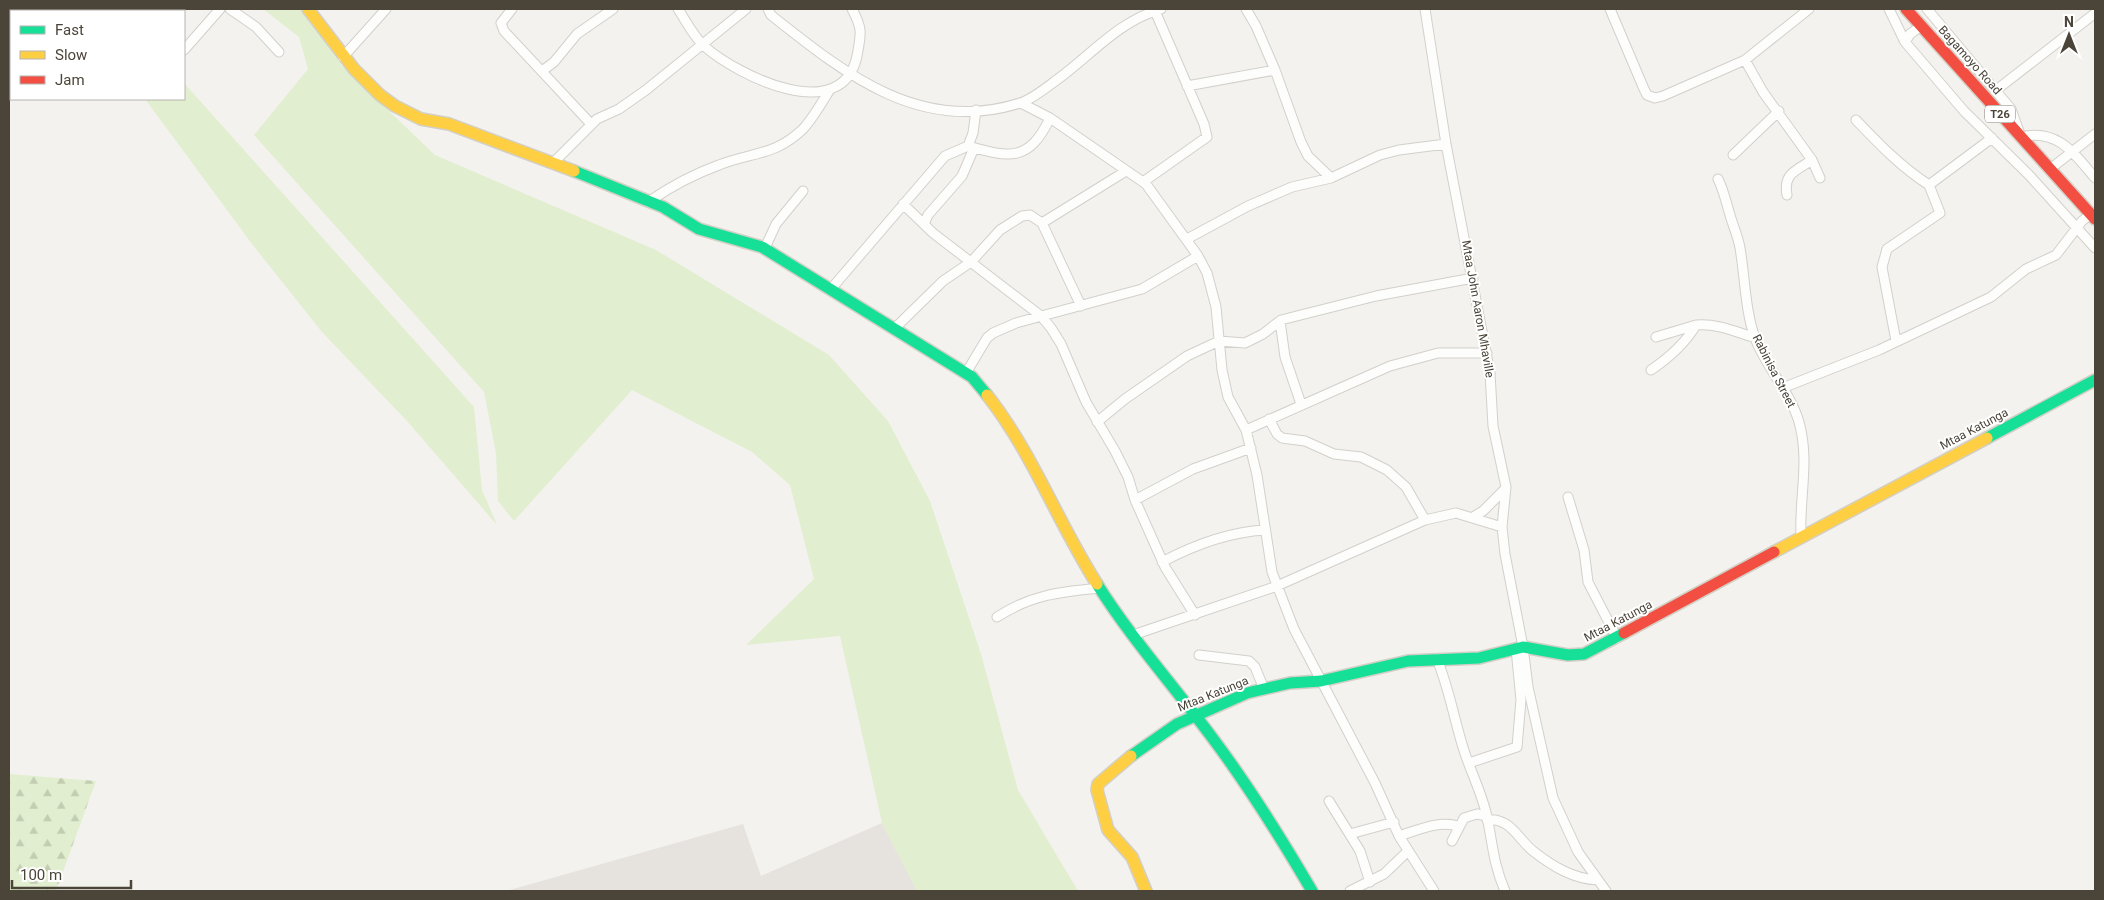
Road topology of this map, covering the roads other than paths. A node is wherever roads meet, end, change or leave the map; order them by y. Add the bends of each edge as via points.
1 (220, 9) edge
2 (230, 9) edge
3 (308, 9) edge
4 (386, 9) edge
5 (512, 9) edge
6 (613, 9) edge
7 (678, 9) edge
8 (746, 9) edge
9 (768, 9) edge
10 (852, 9) edge
11 (1246, 9) edge
12 (1425, 9) edge
13 (1610, 9) edge
14 (1809, 9) edge
15 (1889, 9) edge
16 (1926, 9) edge
17 (1158, 10) edge
18 (1911, 11) edge
19 (2094, 14) dead end
20 (1921, 26) junction
21 (1905, 42) junction
22 (703, 45) junction
23 (185, 49) edge
24 (279, 52) dead end
25 (343, 57) junction
26 (1744, 60) junction
27 (1275, 70) junction
28 (542, 71) junction
29 (850, 76) junction
30 (1187, 86) junction
31 (828, 91) junction
32 (1996, 91) junction
33 (1022, 103) junction
34 (976, 110) junction
35 (1779, 111) junction
36 (1050, 118) junction
37 (1856, 120) dead end
38 (591, 124) junction
39 (2095, 134) edge
40 (2021, 137) junction
41 (1992, 138) junction
42 (1446, 144) junction
43 (971, 147) junction
44 (2072, 150) junction
45 (1733, 155) dead end
46 (1812, 160) junction
47 (553, 163) junction
48 (2050, 169) junction
49 (1126, 171) junction
50 (1331, 178) junction
51 (1820, 178) dead end
52 (2095, 178) edge
53 (1718, 179) dead end
54 (1143, 182) junction
55 (1929, 185) junction
56 (803, 191) dead end
57 (1787, 195) dead end
58 (648, 202) junction
59 (903, 204) junction
60 (2093, 216) edge
61 (1042, 223) junction
62 (924, 224) junction
63 (2076, 229) junction
64 (1187, 239) junction
65 (764, 248) junction
66 (2095, 248) edge
67 (1198, 256) junction
68 (971, 262) junction
69 (1473, 278) junction
70 (831, 289) junction
71 (1081, 306) junction
72 (1041, 316) junction
73 (1280, 321) junction
74 (1696, 324) junction
75 (894, 329) junction
76 (1656, 337) dead end
77 (1756, 338) junction
78 (1219, 341) junction
79 (1896, 341) junction
80 (1487, 353) junction
81 (1651, 370) dead end
82 (966, 373) junction
83 (2095, 380) edge
84 (1785, 388) junction
85 (1301, 404) junction
86 (1269, 419) junction
87 (1098, 422) junction
88 (1246, 430) junction
89 (1251, 448) junction
90 (1506, 488) junction
91 (1568, 497) dead end
92 (1135, 500) junction
93 (1473, 517) junction
94 (1424, 520) junction
95 (1502, 527) junction
96 (1265, 530) junction
97 (1802, 536) junction
98 (1162, 562) junction
99 (1277, 586) junction
100 (1099, 588) junction
101 (1195, 615) junction
102 (997, 618) dead end
103 (1133, 635) junction
104 (1617, 638) junction
105 (1519, 648) junction
106 (1199, 655) dead end
107 (1437, 660) junction
108 (1321, 681) junction
109 (1264, 688) junction
110 (1195, 715) junction
111 (1469, 763) junction
112 (1329, 801) dead end
113 (1487, 818) junction
114 (1394, 822) junction
115 (1458, 826) junction
116 (1350, 834) junction
117 (1399, 836) junction
118 (1452, 841) dead end
119 (1408, 851) junction
120 (1598, 880) junction
121 (1368, 886) edge
122 (1146, 891) edge
123 (1312, 891) edge
124 (1350, 891) edge
125 (1434, 891) edge
126 (1505, 891) edge
127 (1606, 891) edge

1 - 23 street
2 - 24 street via 256,27
3 - 25 main road
4 - 25 street
5 - 28 street via 503,18 501,27
6 - 28 street via 577,34 554,62
7 - 22 street
8 - 22 street
9 - 29 street via 771,15
10 - 29 street via 861,32
11 - 27 street
12 - 42 street, Mtaa John Aaron Mhaville
13 - 26 street via 1650,96 1663,96
14 - 26 street
15 - 21 street
16 - 32 street
17 - 30 street
17 - 33 street via 1120,28 1073,68
18 - 20 main road, Bagamoyo Road / T26
19 - 32 street
20 - 21 street
20 - 40 main road, Bagamoyo Road / T26
21 - 41 street via 1964,111
22 - 31 street via 731,64 774,84 798,92
22 - 38 street via 646,90
25 - 47 main road via 364,80 402,111 449,124
26 - 35 street
27 - 30 street
27 - 50 street via 1308,156
28 - 38 street
29 - 31 street
29 - 34 street via 891,97 926,108
30 - 54 street via 1204,124 1206,137
31 - 58 street via 803,128 783,144 770,152 720,164
32 - 40 street via 2011,109
33 - 34 street
33 - 36 street
34 - 43 street
35 - 45 street
35 - 46 street
36 - 43 street via 1036,144 1023,151 994,154
36 - 49 street
37 - 55 street via 1911,174
38 - 47 street
39 - 44 street
40 - 44 street via 2046,135
40 - 48 main road, Bagamoyo Road / T26
41 - 55 street
41 - 63 street
42 - 50 street via 1380,155
42 - 69 street, Mtaa John Aaron Mhaville
43 - 59 street via 945,156
43 - 62 street via 962,176
44 - 48 street
44 - 52 street
46 - 51 street
46 - 57 street via 1787,178
47 - 58 main road
48 - 60 main road, Bagamoyo Road / T26
49 - 54 street
49 - 61 street
50 - 64 street via 1292,187 1264,198
53 - 77 street, Rabinisa Street via 1727,198 1740,247 1744,286
54 - 64 street via 1153,190
55 - 79 street via 1940,213 1888,247 1882,267
56 - 65 street via 776,224
58 - 65 main road via 663,207 699,229
59 - 62 street
59 - 70 street
60 - 63 street
61 - 68 street via 1030,215 1017,219 988,241
61 - 71 street
62 - 68 street
63 - 66 street
63 - 79 street via 2056,255 2026,269 1991,297
64 - 67 street
65 - 70 main road
67 - 71 street via 1142,289
67 - 78 street via 1216,307
68 - 72 street
68 - 75 street via 943,281
69 - 73 street via 1376,296
69 - 80 street, Mtaa John Aaron Mhaville
70 - 75 main road
71 - 72 street
72 - 82 street via 992,333
72 - 87 street via 1061,344
73 - 78 street via 1245,343
73 - 85 street via 1285,357
74 - 76 street
74 - 77 street via 1725,328
74 - 81 street via 1687,340
75 - 82 main road
77 - 84 street, Rabinisa Street
78 - 87 street via 1187,356
78 - 88 street via 1228,397
79 - 84 street
80 - 85 street via 1438,353 1390,366
80 - 90 street, Mtaa John Aaron Mhaville via 1493,426
82 - 100 main road via 985,391 1031,462 1070,543
83 - 97 main road, Mtaa Katunga
84 - 97 street, Rabinisa Street via 1799,422 1805,452
85 - 86 street
86 - 88 street
86 - 94 street via 1276,434 1282,438 1306,441 1334,454 1362,457 1387,470 1406,488
87 - 92 street via 1120,460
88 - 89 street
89 - 92 street via 1193,469
89 - 96 street
90 - 93 street via 1484,511
90 - 95 street, Mtaa John Aaron Mhaville
91 - 104 street via 1584,550 1588,582
92 - 98 street
93 - 94 street via 1456,513
93 - 95 street
94 - 99 street
95 - 105 street, Mtaa John Aaron Mhaville
96 - 98 street via 1217,539
96 - 99 street
97 - 104 main road, Mtaa Katunga
98 - 101 street
99 - 101 street
99 - 108 street via 1294,629
100 - 102 street via 1036,596
100 - 103 main road
101 - 103 street
103 - 110 main road
104 - 105 main road, Mtaa Katunga via 1584,654
105 - 107 main road, Mtaa Katunga via 1479,658
105 - 111 street via 1521,700 1517,747
105 - 120 street, Mtaa John Aaron Mhaville via 1553,798 1578,852
106 - 109 street via 1249,661
107 - 108 main road, Mtaa Katunga via 1408,661
107 - 111 street via 1449,690
108 - 109 main road, Mtaa Katunga
108 - 114 street
109 - 110 main road, Mtaa Katunga
110 - 122 main road, Mtaa Katunga via 1134,753 1098,784 1108,830 1132,857
110 - 123 main road via 1273,826
111 - 113 street
112 - 116 street
113 - 115 street via 1477,814 1464,818
113 - 120 street via 1510,826 1531,850 1554,866 1582,880
113 - 126 street via 1496,871
114 - 116 street
114 - 117 street
115 - 117 street via 1438,824
115 - 118 street
116 - 121 street via 1360,851
117 - 119 street
119 - 121 street
119 - 125 street
120 - 127 street, Mtaa John Aaron Mhaville
121 - 124 street

